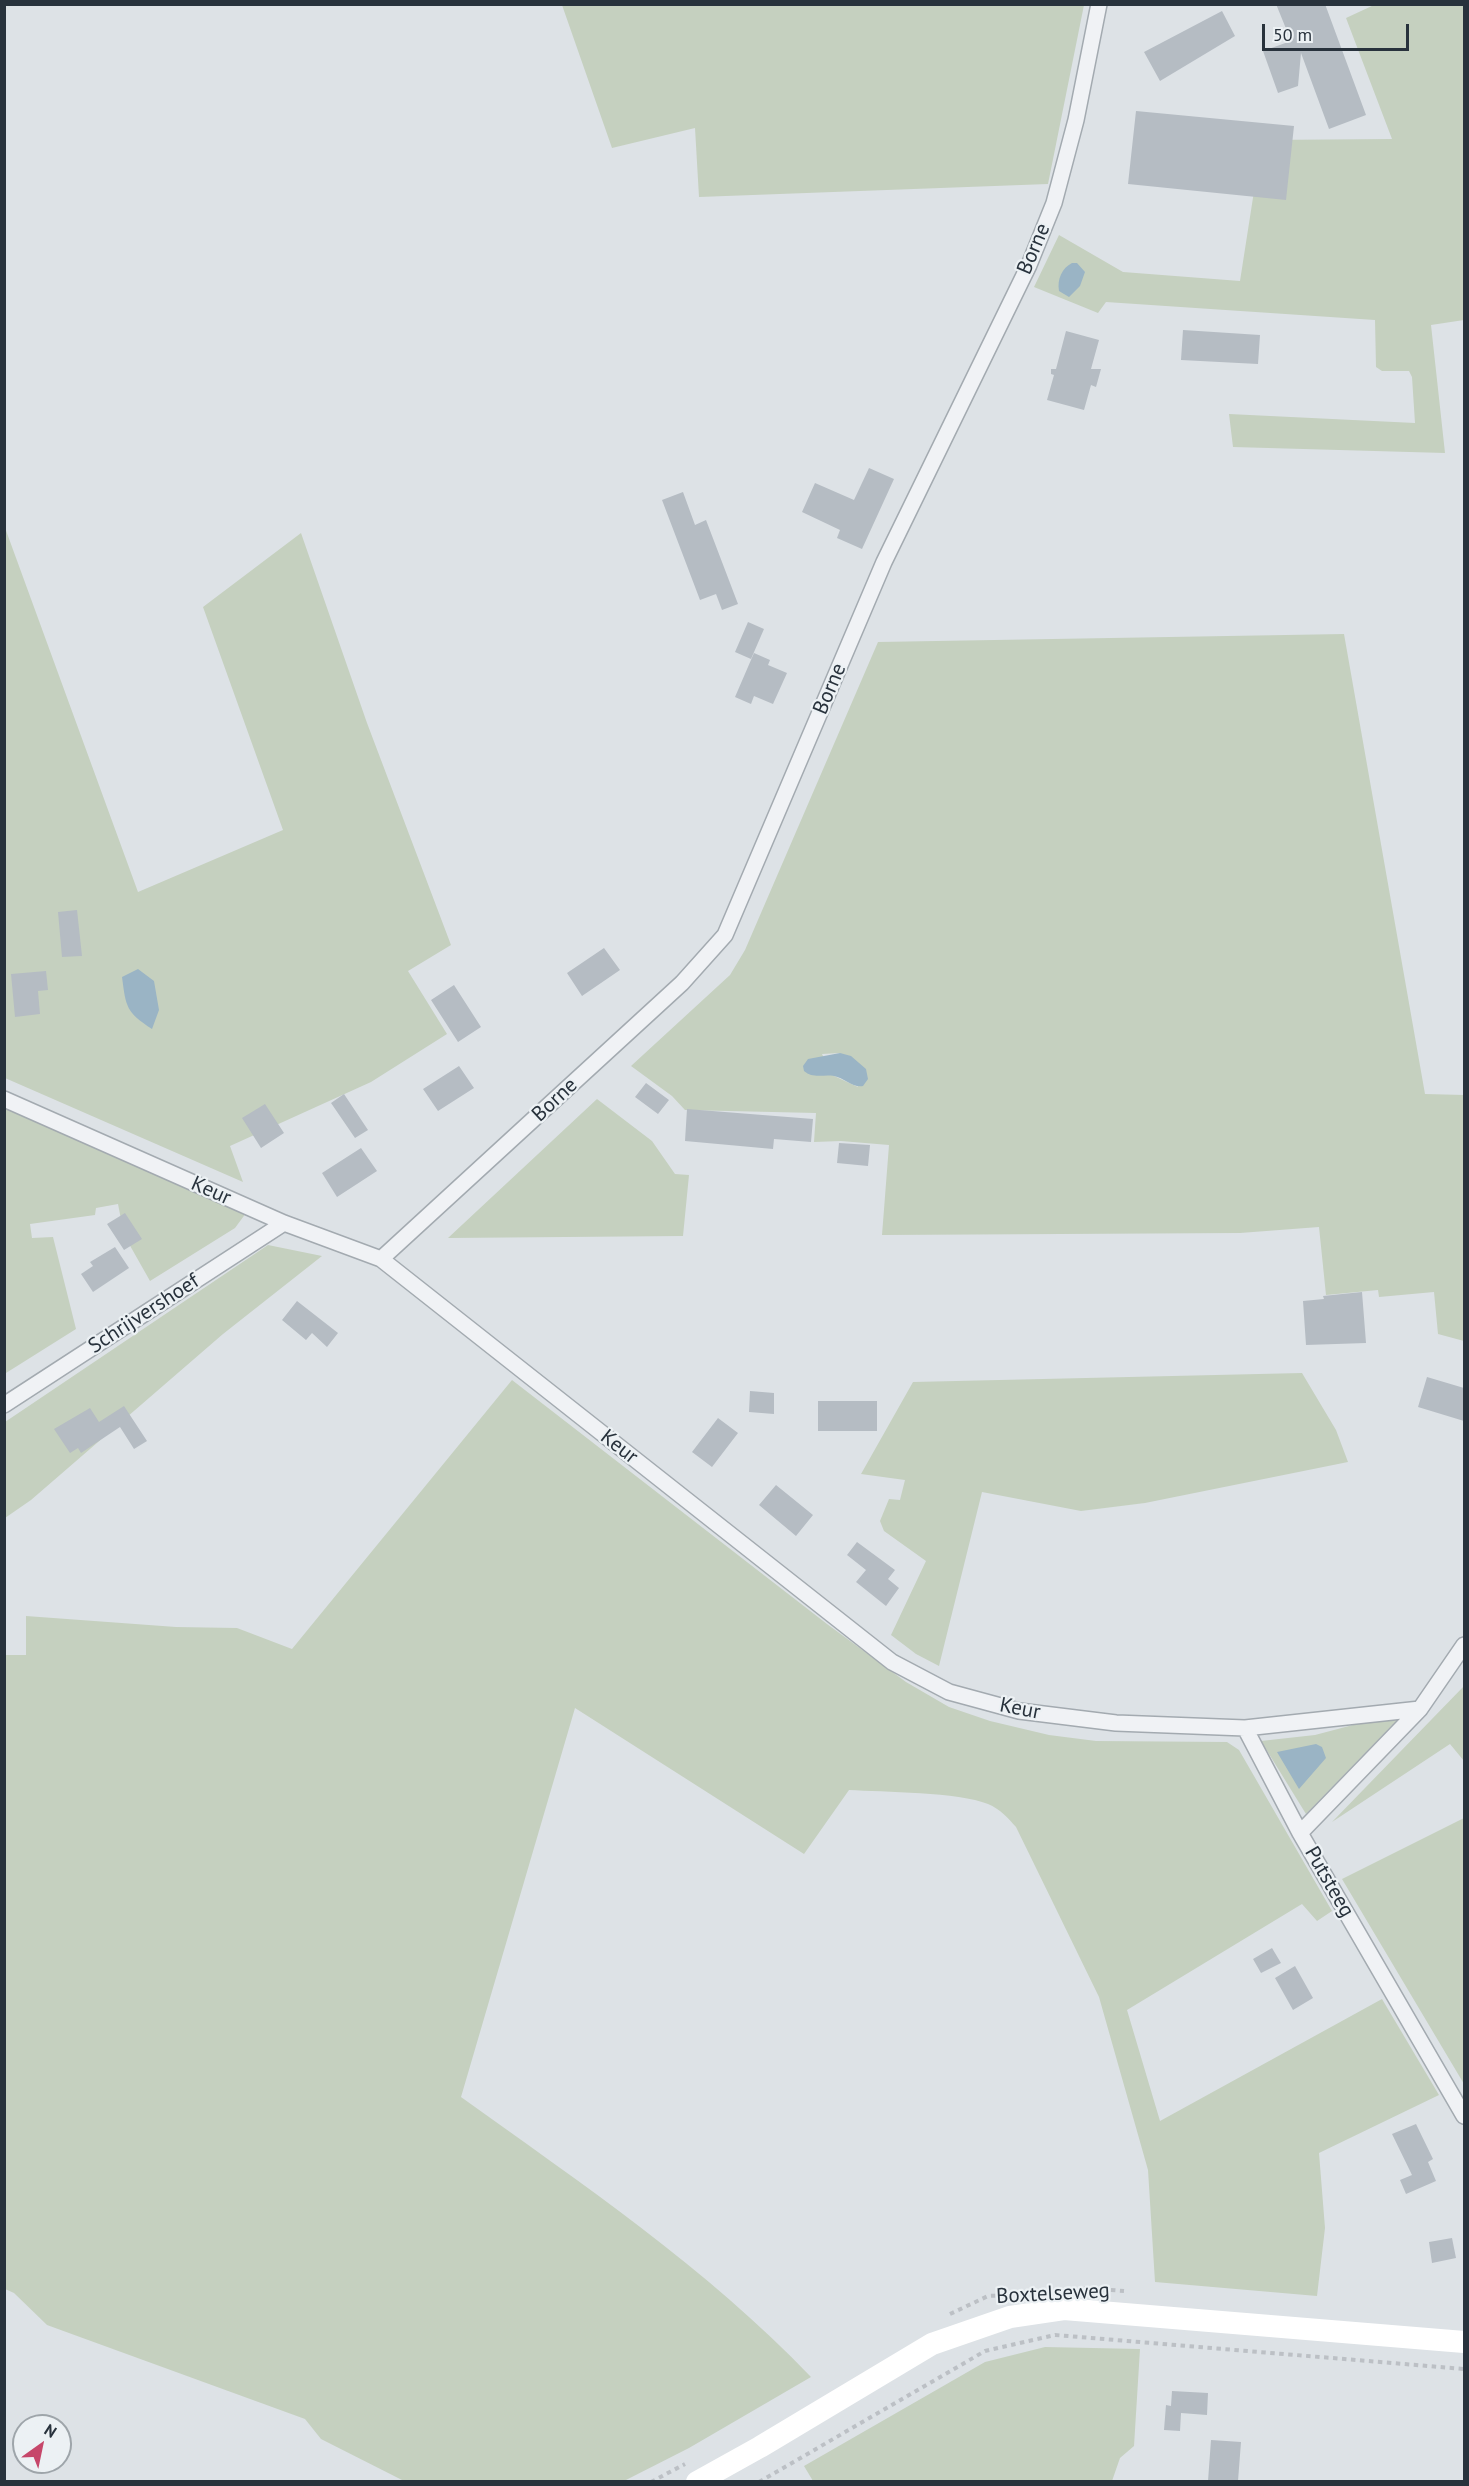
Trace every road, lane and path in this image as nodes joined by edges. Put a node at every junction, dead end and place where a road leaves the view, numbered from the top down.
1 (1100, 4) edge
2 (4, 1099) edge
3 (284, 1223) junction
4 (381, 1259) junction
5 (4, 1405) edge
6 (1464, 1645) edge
7 (1420, 1709) junction
8 (1245, 1728) junction
9 (1300, 1833) junction
10 (1464, 2116) edge
11 (1078, 2289) dead end
12 (1136, 2292) dead end
13 (1010, 2295) dead end
14 (946, 2316) dead end
15 (1464, 2342) edge
16 (1464, 2369) edge
17 (695, 2471) edge
18 (651, 2481) edge
19 (759, 2481) edge

1 - 4 street, Borne
2 - 3 street, Keur
3 - 4 street, Keur
3 - 5 street, Schrijvershoef
4 - 8 street, Keur
6 - 7 street, Putsteeg
7 - 8 street, Keur
7 - 9 street, Putsteeg
8 - 9 street
9 - 10 street, Putsteeg
11 - 12 path, Boxtelseweg
13 - 14 path, Boxtelseweg
15 - 17 main road, Boxtelseweg
16 - 19 path, Boxtelseweg
17 - 18 path

